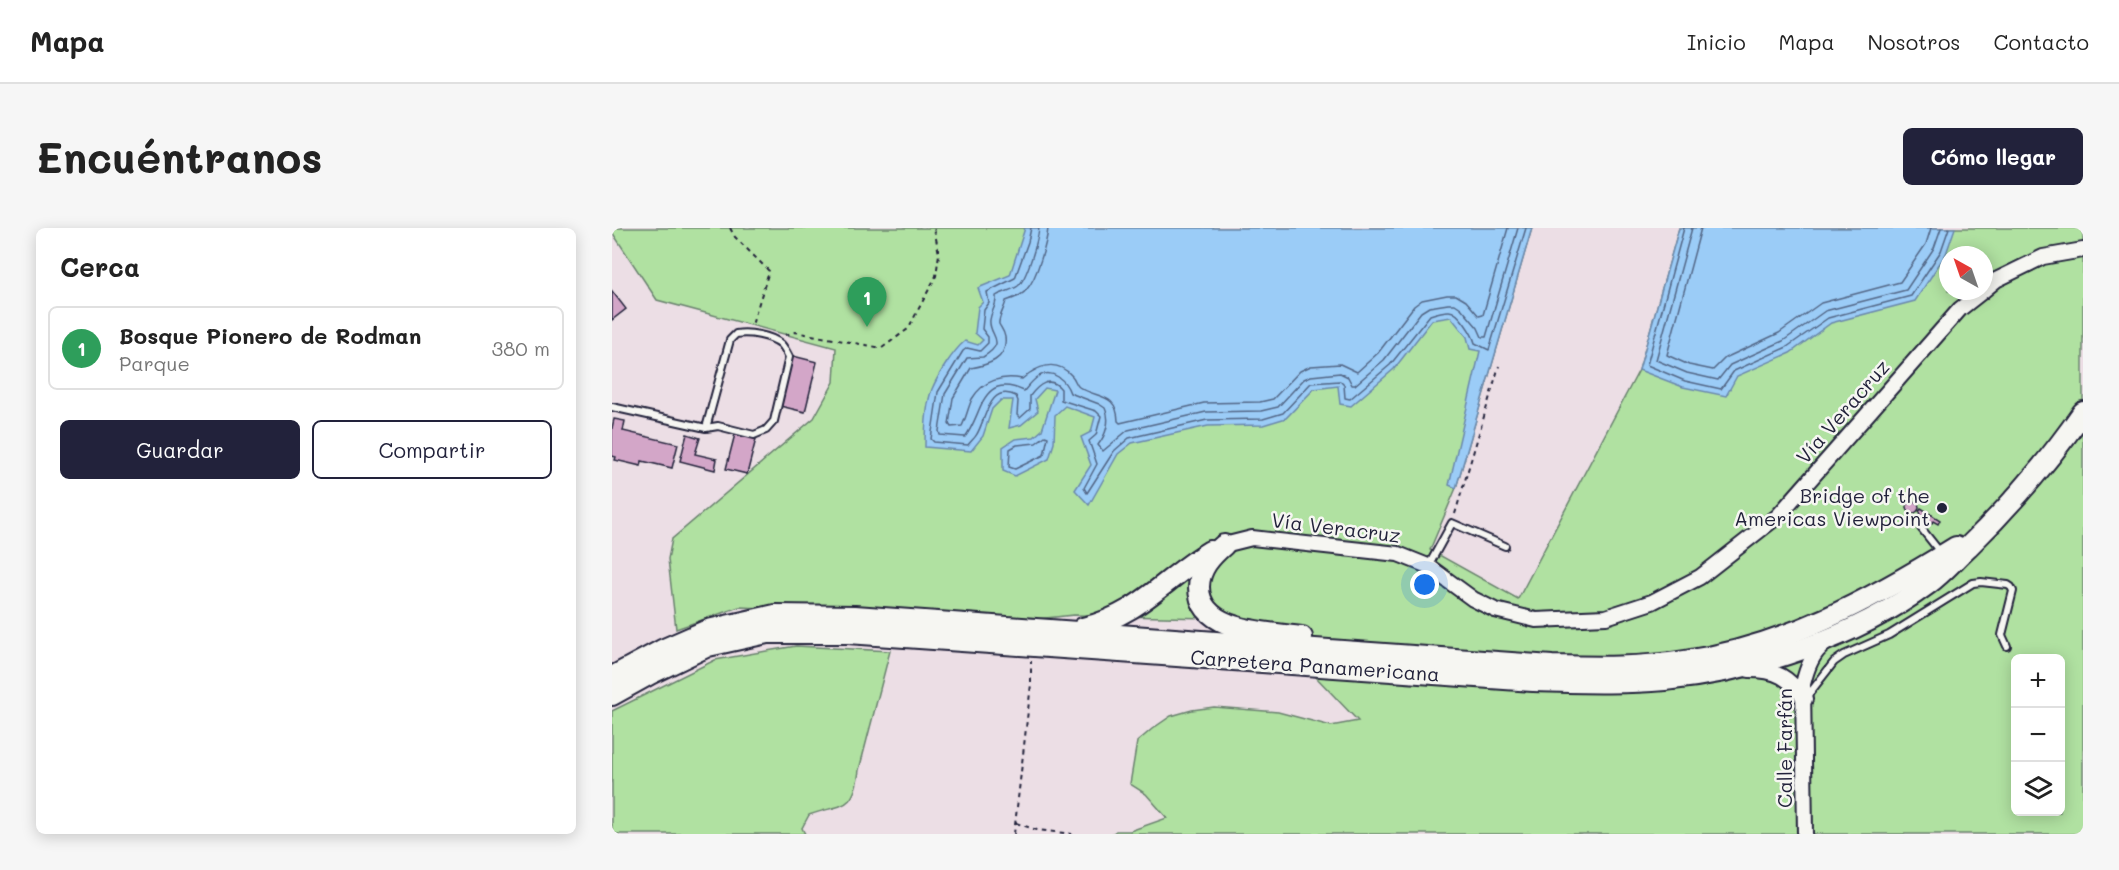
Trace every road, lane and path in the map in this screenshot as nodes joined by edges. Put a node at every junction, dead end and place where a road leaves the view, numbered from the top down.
1 (730, 228) edge
2 (934, 228) edge
3 (2083, 250) edge
4 (1993, 283) edge
5 (1973, 300) edge
6 (748, 333) junction
7 (772, 339) junction
8 (1499, 366) dead end
9 (612, 407) edge
10 (2083, 412) edge
11 (706, 428) junction
12 (1452, 523) junction
13 (1989, 526) junction
14 (1921, 528) dead end
15 (1224, 545) junction
16 (1505, 546) dead end
17 (1942, 555) junction
18 (1428, 566) junction
19 (1064, 631) junction
20 (1834, 637) junction
21 (1031, 646) junction
22 (2007, 646) dead end
23 (1434, 658) junction
24 (1727, 671) junction
25 (612, 677) edge
26 (612, 695) edge
27 (1805, 699) junction
28 (1016, 823) junction
29 (1014, 834) edge
30 (1072, 834) edge
31 (1805, 834) edge

1 - 6 path
2 - 7 path
3 - 4 street, Vía Veracruz
5 - 18 street, Vía Veracruz
6 - 7 lane
6 - 11 lane
7 - 11 lane
8 - 12 path
9 - 11 lane
10 - 13 highway, Carretera Panamericana
12 - 16 lane
12 - 18 lane
13 - 17 highway, Carretera Panamericana
13 - 20 highway, Carretera Panamericana
14 - 17 lane
15 - 18 street, Vía Veracruz
15 - 19 highway
15 - 23 highway
17 - 23 highway, Carretera Panamericana
19 - 23 highway, Carretera Panamericana
19 - 25 highway, Carretera Panamericana
20 - 24 highway, Carretera Panamericana
20 - 27 street, Calle Farfán
21 - 24 highway, Carretera Panamericana
21 - 26 highway, Carretera Panamericana
21 - 28 path
22 - 27 lane
24 - 27 street
27 - 31 street, Calle Farfán
28 - 29 path
28 - 30 path

